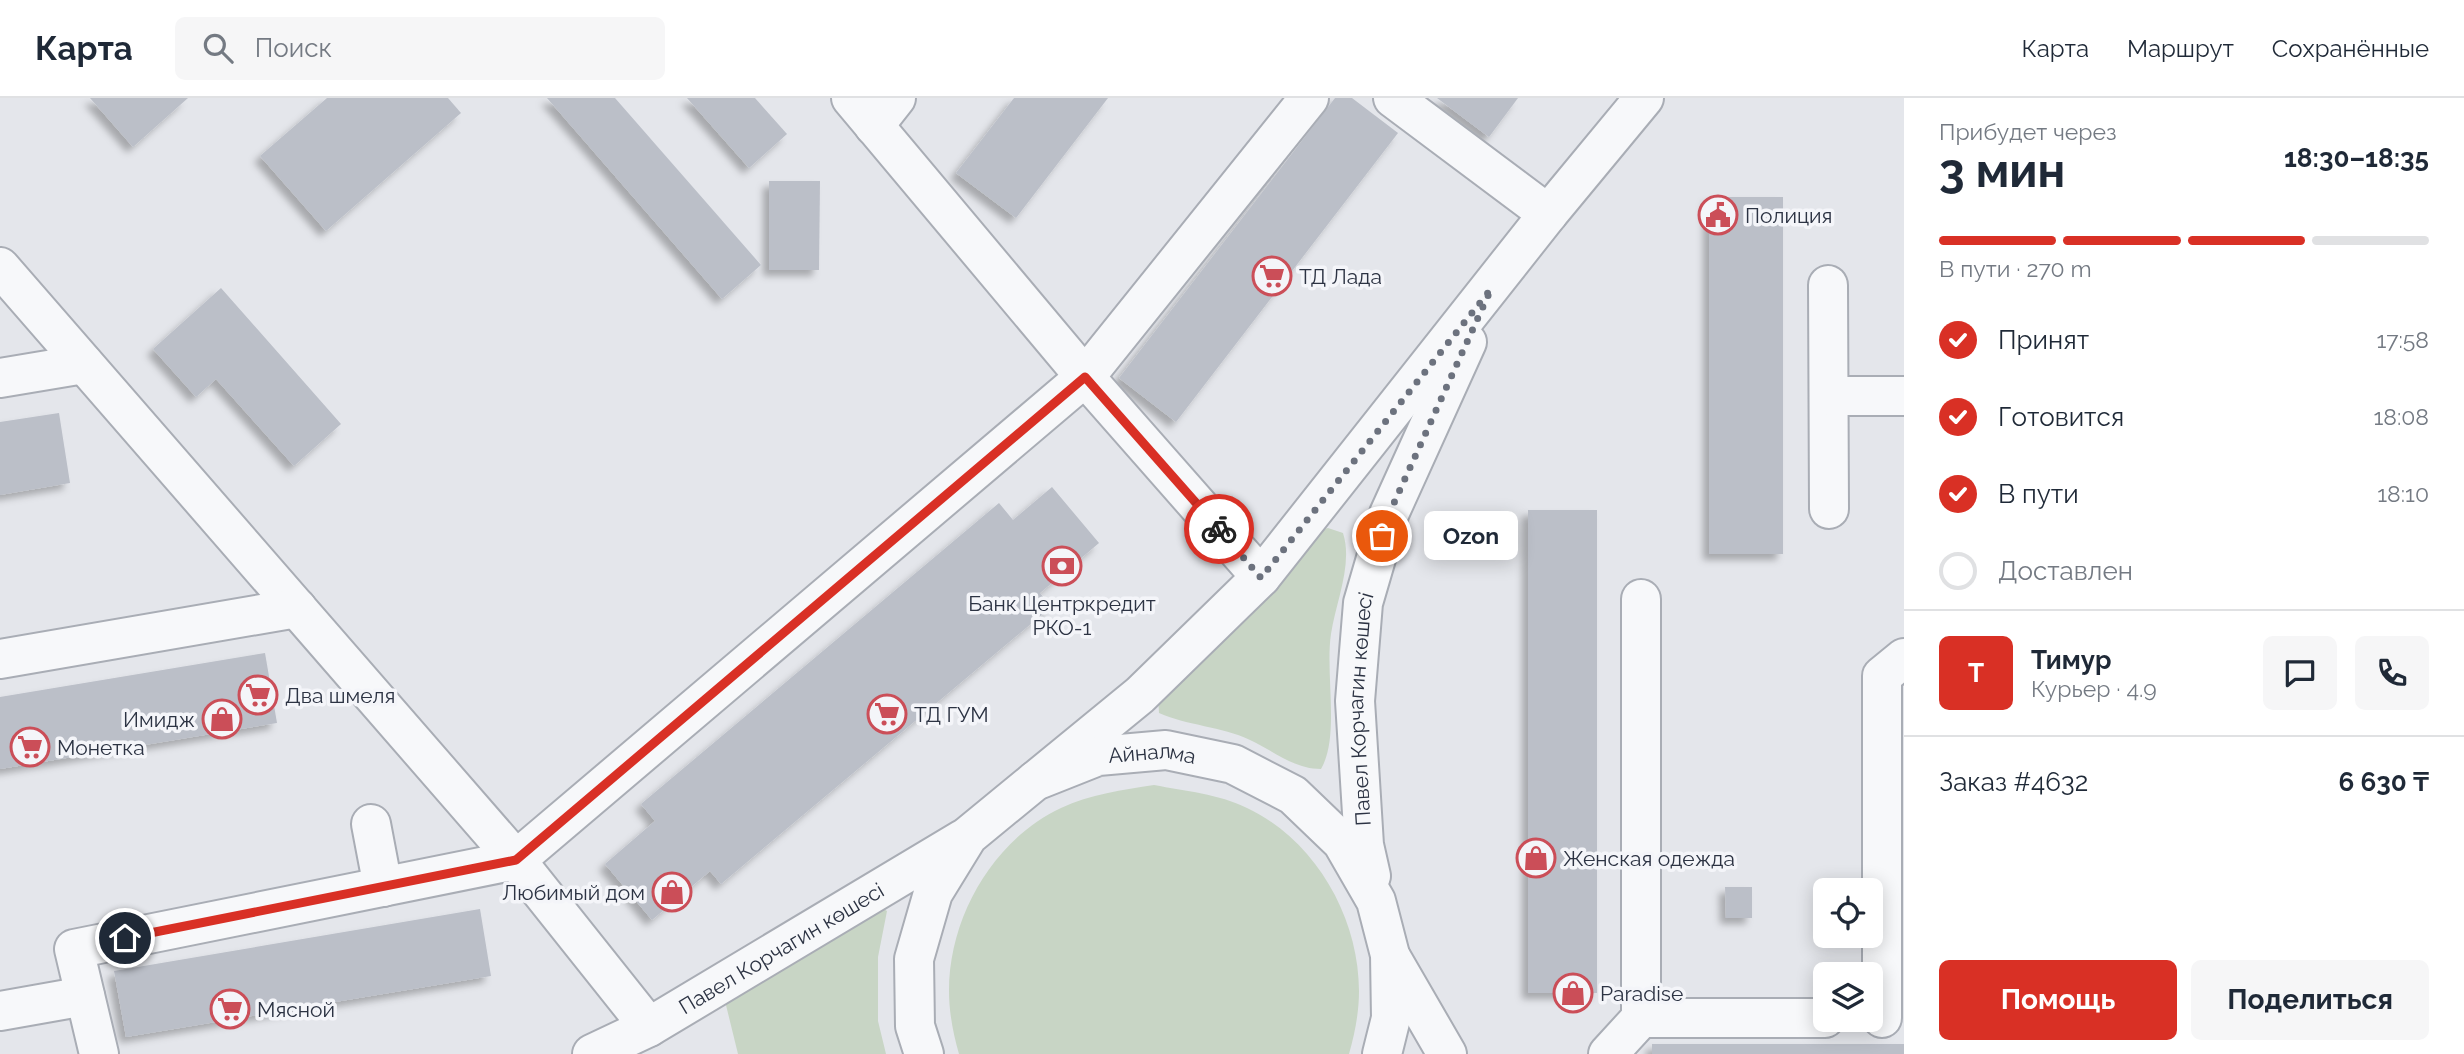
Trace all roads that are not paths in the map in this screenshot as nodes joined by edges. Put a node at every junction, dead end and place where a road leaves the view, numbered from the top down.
1 (1309, 98) edge
2 (1393, 98) edge
3 (1644, 98) edge
4 (874, 107) edge
5 (1548, 214) junction
6 (0, 267) edge
7 (1828, 285) dead end
8 (1491, 289) junction
9 (85, 364) junction
10 (1085, 377) junction
11 (0, 378) edge
12 (1829, 396) junction
13 (1904, 396) edge
14 (1829, 509) dead end
15 (1261, 578) junction
16 (1641, 599) dead end
17 (298, 608) junction
18 (1904, 658) edge
19 (0, 659) edge
20 (1035, 780) junction
21 (371, 824) dead end
22 (968, 836) junction
23 (516, 860) junction
24 (383, 887) junction
25 (1376, 901) junction
26 (1390, 956) junction
27 (85, 996) junction
28 (0, 1011) edge
29 (1641, 1018) junction
30 (1813, 1018) edge
31 (1886, 1018) edge
32 (649, 1027) junction
33 (99, 1054) edge
34 (592, 1054) edge
35 (923, 1054) edge
36 (1382, 1054) edge
37 (1447, 1054) edge
38 (1608, 1054) edge

1 - 10 street
2 - 5 street
3 - 5 street, Павел Корчагин көшесі
4 - 10 street
5 - 8 street, Павел Корчагин көшесі
6 - 9 street
7 - 12 street
8 - 15 street, Павел Корчагин көшесі
8 - 25 street, Павел Корчагин көшесі
9 - 11 street
9 - 17 street
10 - 15 street
10 - 23 street
12 - 13 street
12 - 14 street
15 - 20 street, Павел Корчагин көшесі
16 - 29 street
17 - 19 street
17 - 23 street
18 - 31 street
20 - 22 street, Айналма
20 - 25 street, Айналма
21 - 24 street
22 - 32 street, Павел Корчагин көшесі
22 - 35 street, Айналма
23 - 24 street
23 - 32 street
24 - 27 street
25 - 26 street, Айналма
26 - 36 street, Айналма
26 - 37 street
27 - 28 street
27 - 33 street
29 - 30 street
29 - 38 street
32 - 34 street, Павел Корчагин көшесі

